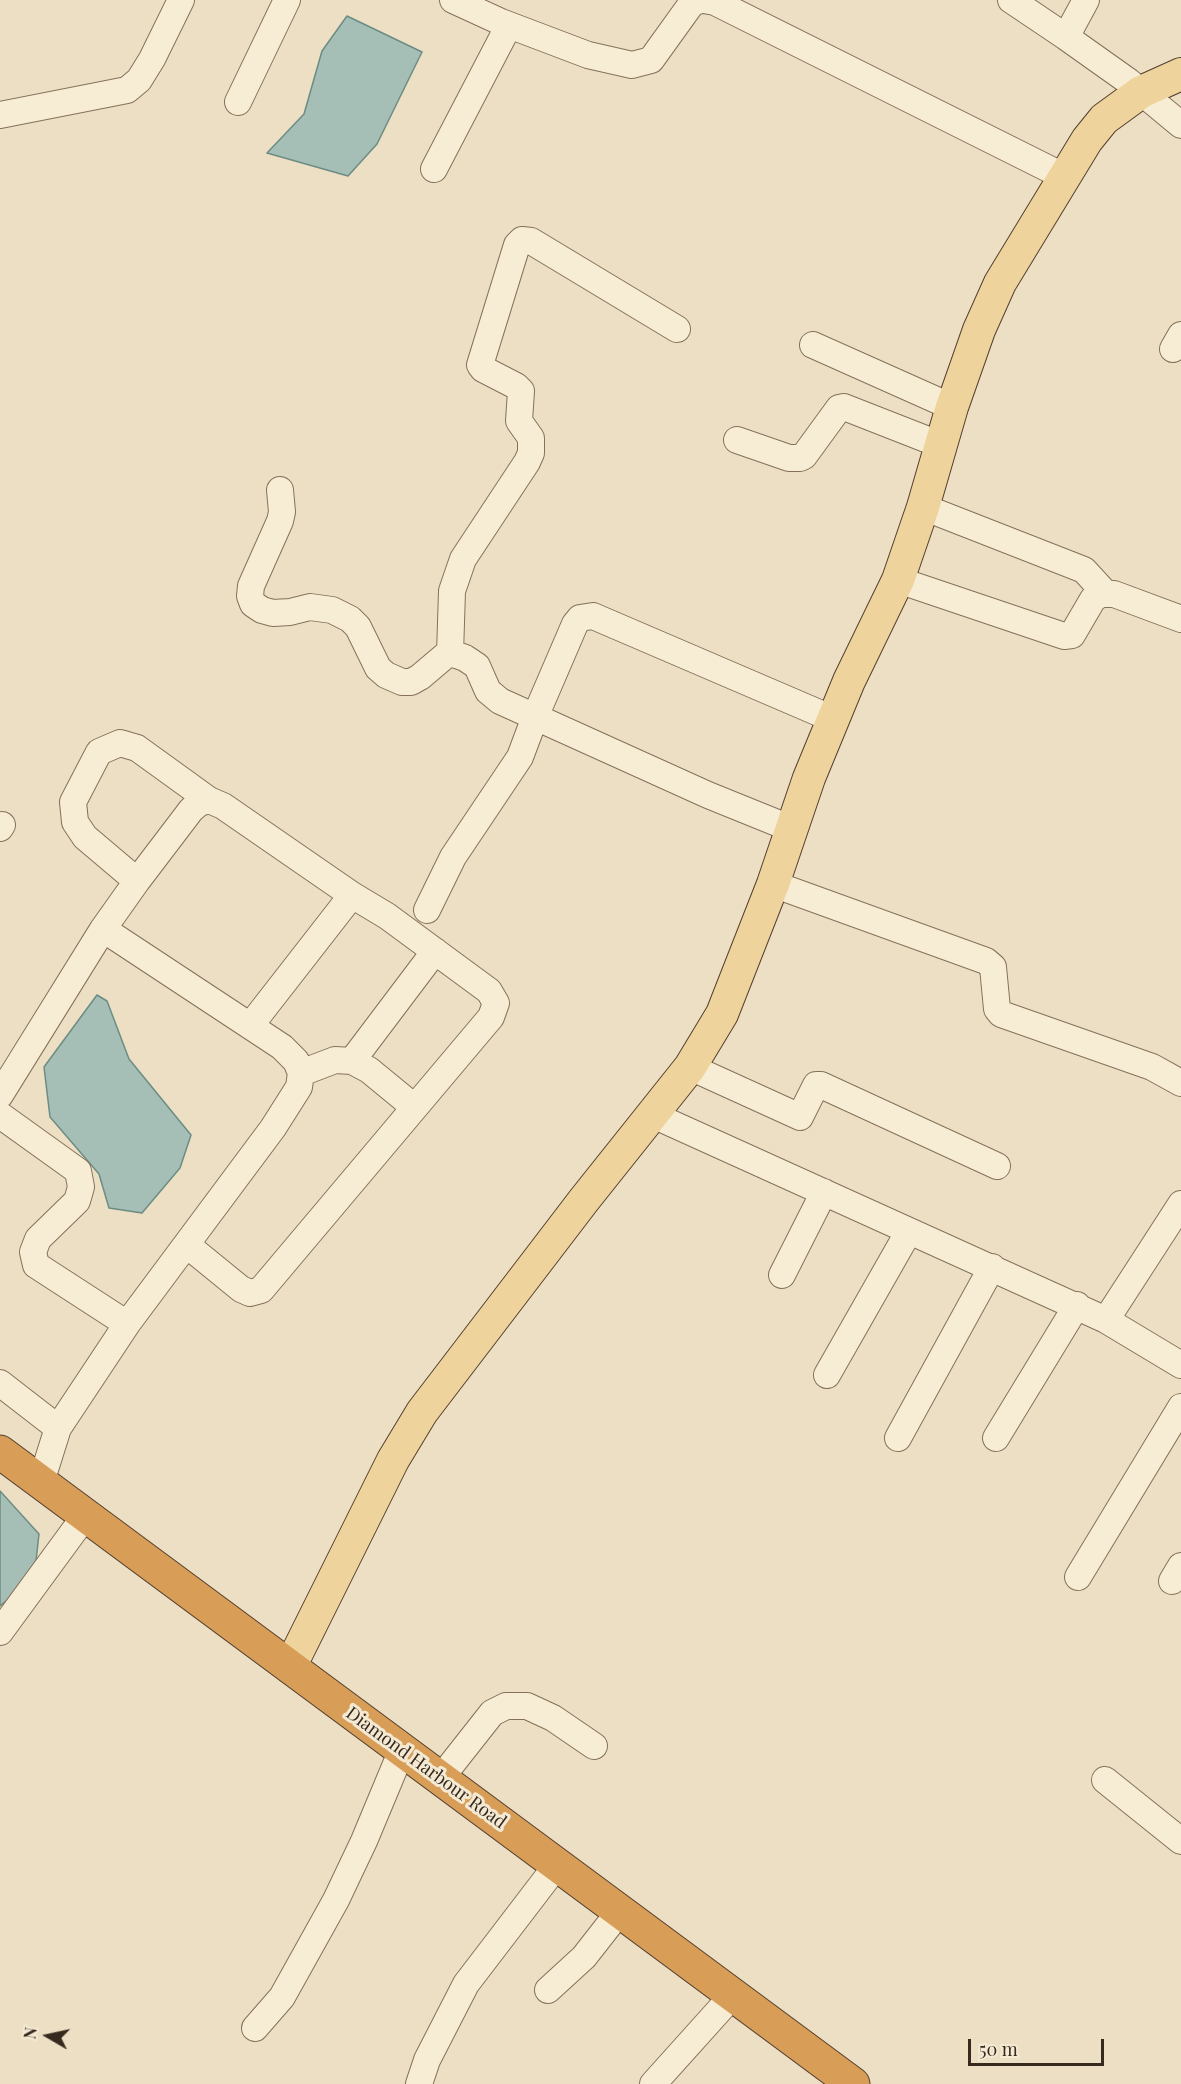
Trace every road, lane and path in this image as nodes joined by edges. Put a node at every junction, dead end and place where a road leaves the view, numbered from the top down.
1 (181, 0) edge
2 (287, 0) edge
3 (453, 0) edge
4 (702, 0) edge
5 (1011, 0) edge
6 (1086, 0) edge
7 (509, 25) junction
8 (1066, 37) junction
9 (1181, 74) edge
10 (1141, 92) junction
11 (238, 102) dead end
12 (0, 115) edge
13 (1181, 125) edge
14 (434, 169) dead end
15 (1065, 177) junction
16 (677, 329) dead end
17 (813, 345) dead end
18 (952, 407) junction
19 (737, 440) dead end
20 (941, 445) junction
21 (280, 490) dead end
22 (923, 507) junction
23 (898, 580) junction
24 (1106, 594) junction
25 (1181, 619) edge
26 (450, 654) junction
27 (535, 717) junction
28 (833, 719) junction
29 (209, 801) junction
30 (792, 830) junction
31 (137, 880) junction
32 (773, 884) junction
33 (352, 895) junction
34 (427, 910) dead end
35 (103, 929) junction
36 (435, 951) junction
37 (250, 1026) junction
38 (352, 1061) junction
39 (690, 1067) junction
40 (301, 1073) junction
41 (1181, 1083) edge
42 (0, 1095) edge
43 (414, 1107) junction
44 (0, 1115) edge
45 (653, 1115) junction
46 (998, 1166) dead end
47 (825, 1192) junction
48 (1181, 1204) edge
49 (909, 1231) junction
50 (187, 1245) junction
51 (992, 1268) junction
52 (782, 1275) dead end
53 (1077, 1305) junction
54 (1106, 1320) junction
55 (128, 1324) junction
56 (1181, 1365) edge
57 (827, 1375) dead end
58 (0, 1383) edge
59 (1181, 1407) edge
60 (58, 1428) junction
61 (898, 1438) dead end
62 (996, 1438) dead end
63 (0, 1452) edge
64 (41, 1482) junction
65 (85, 1516) junction
66 (1078, 1577) dead end
67 (0, 1632) edge
68 (290, 1667) junction
69 (594, 1746) dead end
70 (402, 1750) junction
71 (440, 1779) junction
72 (1105, 1780) dead end
73 (1181, 1841) edge
74 (557, 1865) junction
75 (620, 1911) junction
76 (548, 1990) dead end
77 (733, 1995) junction
78 (255, 2028) dead end
79 (419, 2084) edge
80 (653, 2084) edge
81 (853, 2084) edge

1 - 12 street
2 - 11 street
3 - 7 street
4 - 7 street
4 - 15 street
5 - 8 street
6 - 8 street
7 - 14 street
8 - 10 street
9 - 10 main road
10 - 13 street
10 - 15 main road
15 - 18 main road
16 - 26 street
17 - 18 street
18 - 20 main road
19 - 20 street
20 - 22 main road
21 - 26 street
22 - 23 main road
22 - 24 street
23 - 24 street
23 - 28 main road
24 - 25 street
26 - 27 street
27 - 28 street
27 - 30 street
27 - 34 street
28 - 30 main road
29 - 31 street
29 - 31 street
29 - 33 street
30 - 32 main road
31 - 35 street
32 - 39 main road
32 - 41 street
33 - 36 street
33 - 37 street
35 - 37 street
35 - 42 street
36 - 38 street
36 - 43 street
37 - 40 street
38 - 40 street
38 - 43 street
39 - 45 main road
39 - 46 street
40 - 50 street
43 - 50 street
44 - 55 street
45 - 47 street
45 - 68 main road
47 - 49 street
47 - 52 street
48 - 54 street
49 - 51 street
49 - 57 street
50 - 55 street
51 - 53 street
51 - 61 street
53 - 54 street
53 - 62 street
54 - 56 street
55 - 60 street
58 - 60 street
59 - 66 street
60 - 64 street
63 - 64 highway, Diamond Harbour Road
64 - 65 highway, Diamond Harbour Road
65 - 67 street
65 - 68 highway, Diamond Harbour Road
68 - 70 highway, Diamond Harbour Road
69 - 71 street
70 - 71 highway, Diamond Harbour Road
70 - 78 street
71 - 74 highway, Diamond Harbour Road
72 - 73 street
74 - 75 highway, Diamond Harbour Road
74 - 79 street
75 - 76 street
75 - 77 highway, Diamond Harbour Road
77 - 80 street
77 - 81 highway, Diamond Harbour Road

